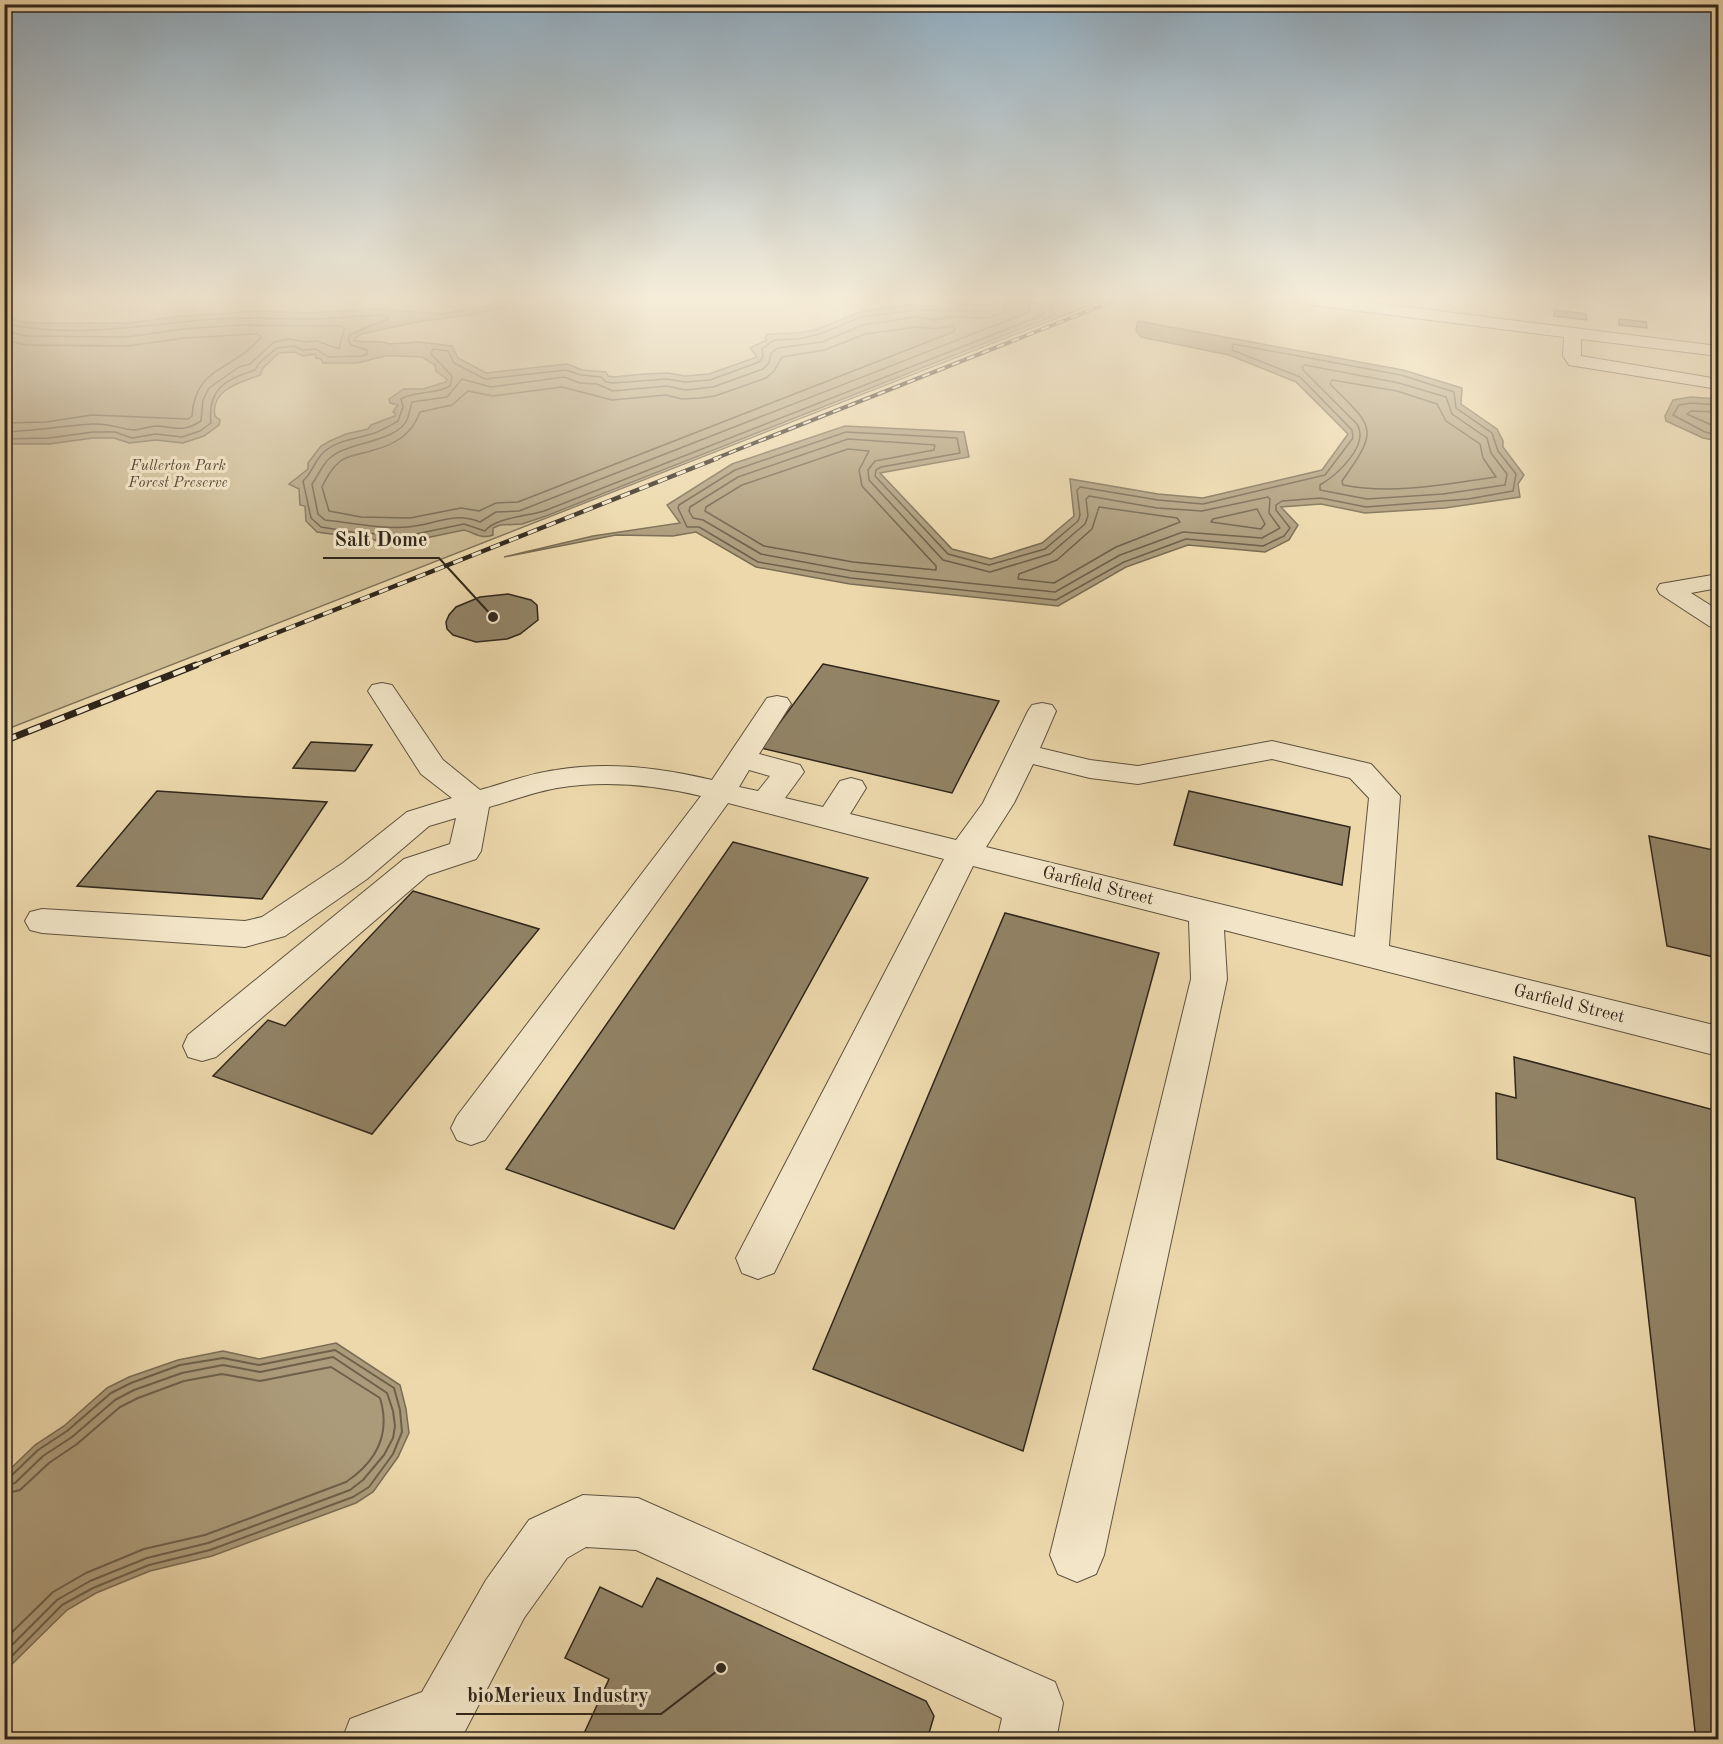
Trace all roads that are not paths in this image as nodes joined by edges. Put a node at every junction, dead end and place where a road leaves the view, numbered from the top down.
1 (1701, 381) edge
2 (1719, 384) edge
3 (1719, 582) edge
4 (1719, 621) edge
5 (382, 691) dead end
6 (777, 704) dead end
7 (1042, 711) dead end
8 (1022, 752) junction
9 (741, 758) junction
10 (851, 788) dead end
11 (720, 792) junction
12 (475, 801) junction
13 (765, 803) junction
14 (831, 819) junction
15 (964, 852) junction
16 (1206, 913) junction
17 (42, 921) dead end
18 (1371, 955) junction
19 (1719, 1041) edge
20 (202, 1046) dead end
21 (471, 1128) dead end
22 (758, 1258) dead end
23 (1077, 1555) dead end
24 (371, 1740) edge
25 (1026, 1740) edge

1 - 2 street
3 - 4 street
5 - 12 street
6 - 9 street
7 - 8 street
8 - 15 street
8 - 18 street
9 - 11 street
9 - 13 street
10 - 14 street
11 - 12 street, Garfield Street
11 - 13 street, Garfield Street
11 - 21 street
12 - 17 street, Garfield Street
12 - 20 street
13 - 14 street, Garfield Street
14 - 15 street, Garfield Street
15 - 16 street, Garfield Street
15 - 22 street
16 - 18 street, Garfield Street
16 - 23 street
18 - 19 street, Garfield Street
24 - 25 street

